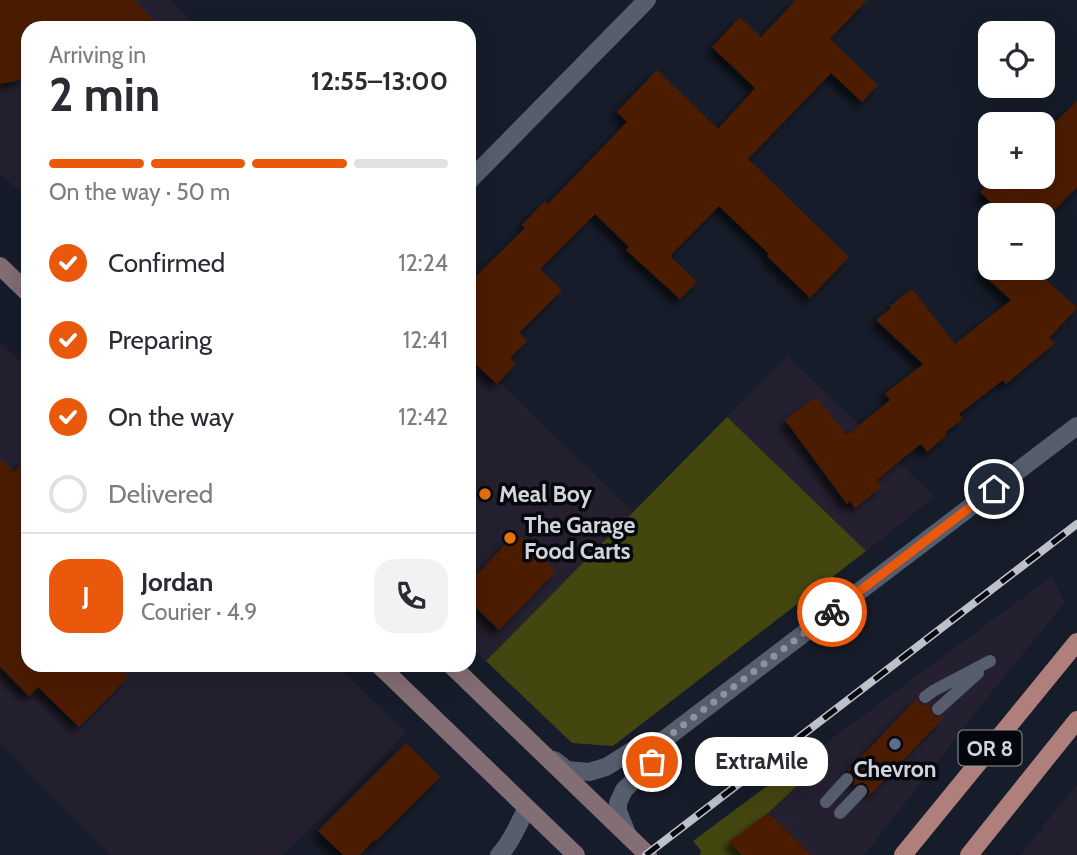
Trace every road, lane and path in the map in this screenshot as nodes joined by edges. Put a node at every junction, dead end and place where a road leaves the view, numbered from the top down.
1 (647, 0) edge
2 (476, 174) edge
3 (0, 266) edge
4 (21, 286) edge
5 (1077, 426) edge
6 (1077, 642) edge
7 (386, 672) edge
8 (458, 672) edge
9 (925, 697) dead end
10 (937, 709) dead end
11 (1077, 720) edge
12 (661, 742) junction
13 (538, 750) junction
14 (847, 779) dead end
15 (861, 791) dead end
16 (826, 802) dead end
17 (527, 808) junction
18 (840, 813) dead end
19 (628, 836) junction
20 (572, 854) edge
21 (499, 855) edge
22 (648, 855) edge
23 (903, 855) edge
24 (969, 855) edge

1 - 2 street
3 - 4 main road
5 - 12 street
6 - 23 main road, OR 8
7 - 17 main road
8 - 13 main road
9 - 10 lane
11 - 24 main road, OR 8
12 - 13 street
12 - 19 street
13 - 19 main road
14 - 16 lane
15 - 18 lane
17 - 20 main road
17 - 21 street
19 - 22 main road

